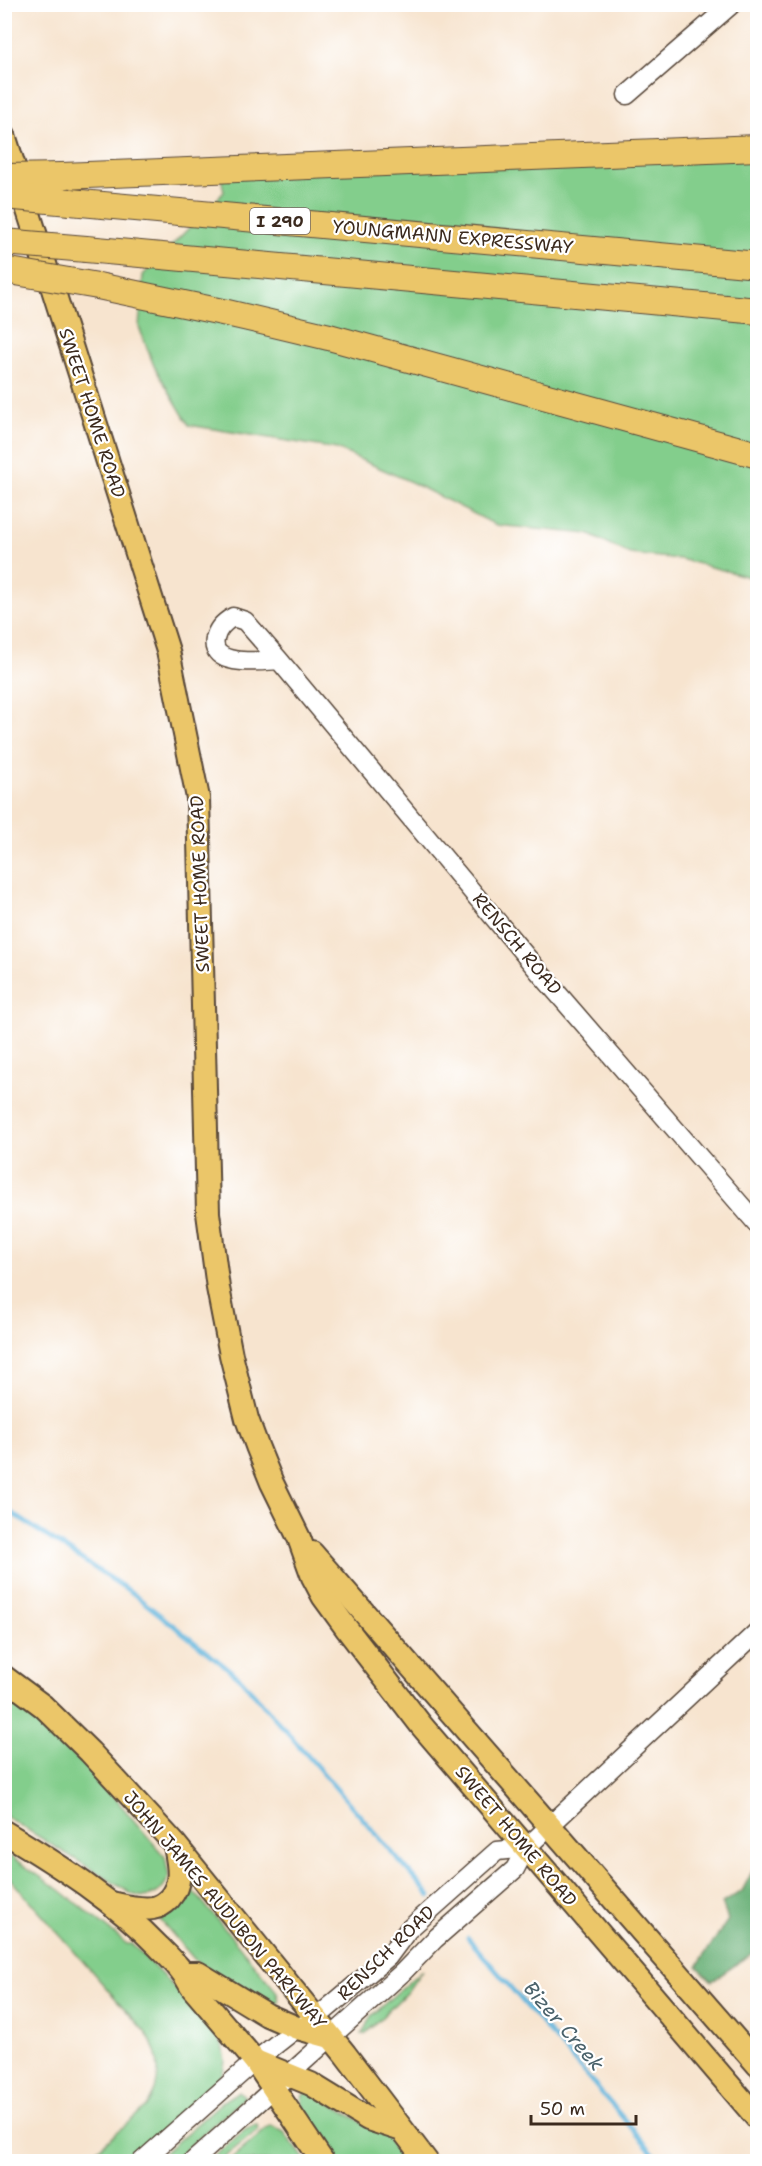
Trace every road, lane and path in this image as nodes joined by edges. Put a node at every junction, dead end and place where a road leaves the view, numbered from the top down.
1 (732, 4) edge
2 (627, 95) dead end
3 (4, 135) edge
4 (758, 148) edge
5 (4, 177) edge
6 (4, 196) edge
7 (4, 242) edge
8 (758, 265) edge
9 (4, 270) edge
10 (758, 311) edge
11 (758, 454) edge
12 (279, 660) dead end
13 (758, 1225) edge
14 (299, 1538) junction
15 (758, 1631) edge
16 (4, 1677) edge
17 (549, 1827) junction
18 (4, 1832) edge
19 (174, 1843) junction
20 (526, 1848) junction
21 (110, 1903) junction
22 (185, 1973) junction
23 (306, 2024) junction
24 (330, 2037) junction
25 (255, 2061) junction
26 (758, 2065) edge
27 (280, 2081) junction
28 (758, 2119) edge
29 (402, 2130) junction
30 (141, 2162) edge
31 (192, 2162) edge
32 (322, 2162) edge
33 (428, 2162) edge

1 - 2 street
3 - 14 main road, SWEET HOME ROAD
4 - 5 highway, bridge
6 - 8 highway, YOUNGMANN EXPRESSWAY / I 290, bridge
7 - 10 highway, bridge
9 - 11 highway, bridge
12 - 13 street, RENSCH ROAD
14 - 17 main road, SWEET HOME ROAD
14 - 20 main road, SWEET HOME ROAD
15 - 17 street, RENSCH ROAD
16 - 19 main road, JOHN JAMES AUDUBON PARKWAY
17 - 20 street, RENSCH ROAD
17 - 26 main road, SWEET HOME ROAD
18 - 21 main road
19 - 21 main road
19 - 23 main road, JOHN JAMES AUDUBON PARKWAY
20 - 23 street, RENSCH ROAD
20 - 24 street, RENSCH ROAD
20 - 28 main road, SWEET HOME ROAD
21 - 22 main road
22 - 23 main road
22 - 25 main road
23 - 24 main road
23 - 25 street, RENSCH ROAD
24 - 27 street, RENSCH ROAD
24 - 29 main road, JOHN JAMES AUDUBON PARKWAY
25 - 27 main road
25 - 30 street, RENSCH ROAD
27 - 29 main road
27 - 31 street, RENSCH ROAD
27 - 32 main road
29 - 33 main road, JOHN JAMES AUDUBON PARKWAY

